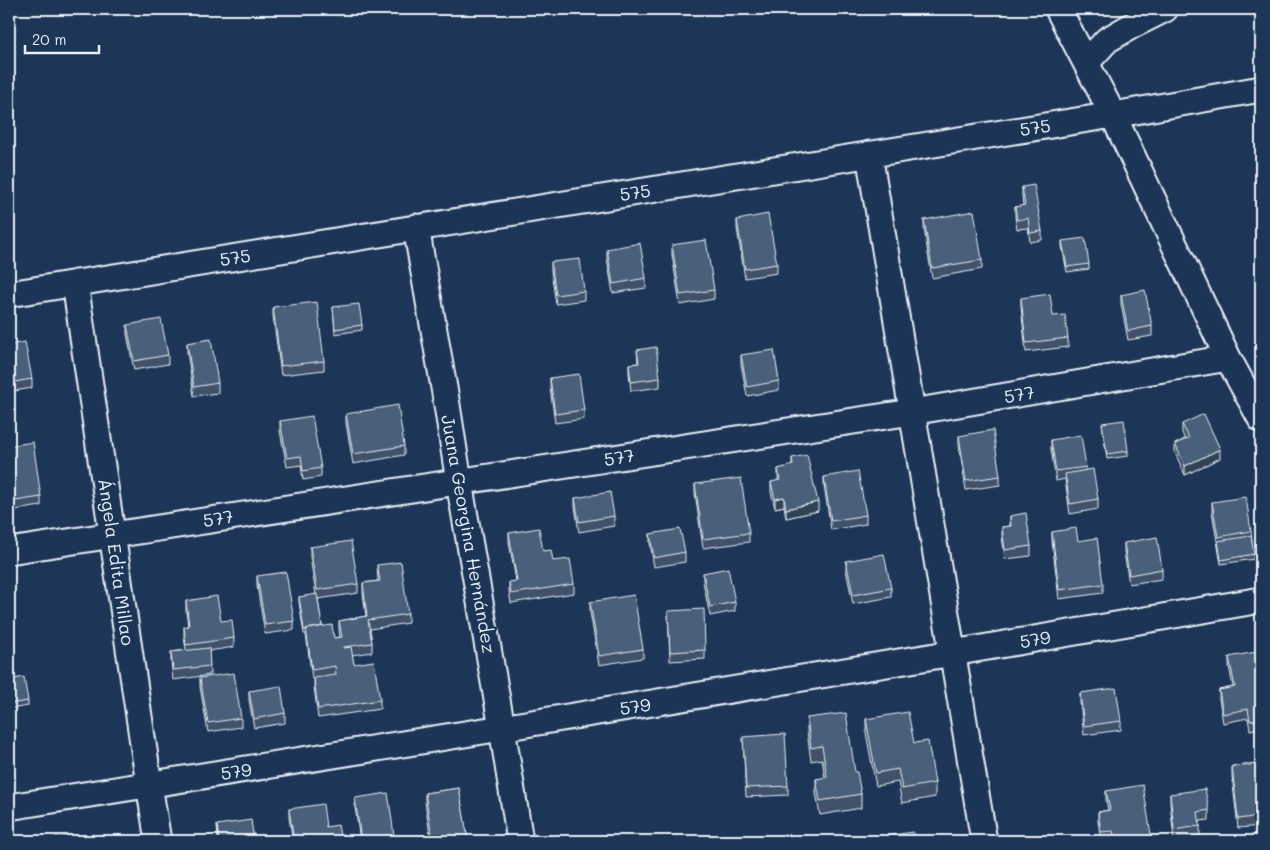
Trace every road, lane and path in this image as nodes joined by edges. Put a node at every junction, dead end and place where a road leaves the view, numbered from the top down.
1 (1058, 9) edge
2 (1164, 9) edge
3 (1086, 63) junction
4 (1261, 89) edge
5 (1113, 115) junction
6 (869, 154) junction
7 (416, 227) junction
8 (75, 283) junction
9 (9, 294) edge
10 (1228, 358) junction
11 (912, 412) junction
12 (1261, 419) edge
13 (459, 482) junction
14 (113, 534) junction
15 (9, 551) edge
16 (1261, 600) edge
17 (953, 653) junction
18 (502, 728) junction
19 (149, 784) junction
20 (9, 808) edge
21 (158, 841) edge
22 (520, 841) edge
23 (984, 841) edge

1 - 3 street
2 - 3 street
3 - 5 street
4 - 5 street, 575
5 - 6 street, 575
5 - 10 street
6 - 7 street, 575
6 - 11 street
7 - 8 street, 575
7 - 13 street, Juana Georgina Hernández
8 - 9 street, 575
8 - 14 street, Ángela Edita Millao
10 - 11 street, 577
10 - 12 street
11 - 13 street, 577
11 - 17 street
13 - 14 street, 577
13 - 18 street, Juana Georgina Hernández
14 - 15 street, 577
14 - 19 street, Ángela Edita Millao
16 - 17 street, 579
17 - 18 street, 579
17 - 23 street
18 - 19 street, 579
18 - 22 street, Juana Georgina Hernández
19 - 20 street, 579
19 - 21 street, Ángela Edita Millao

